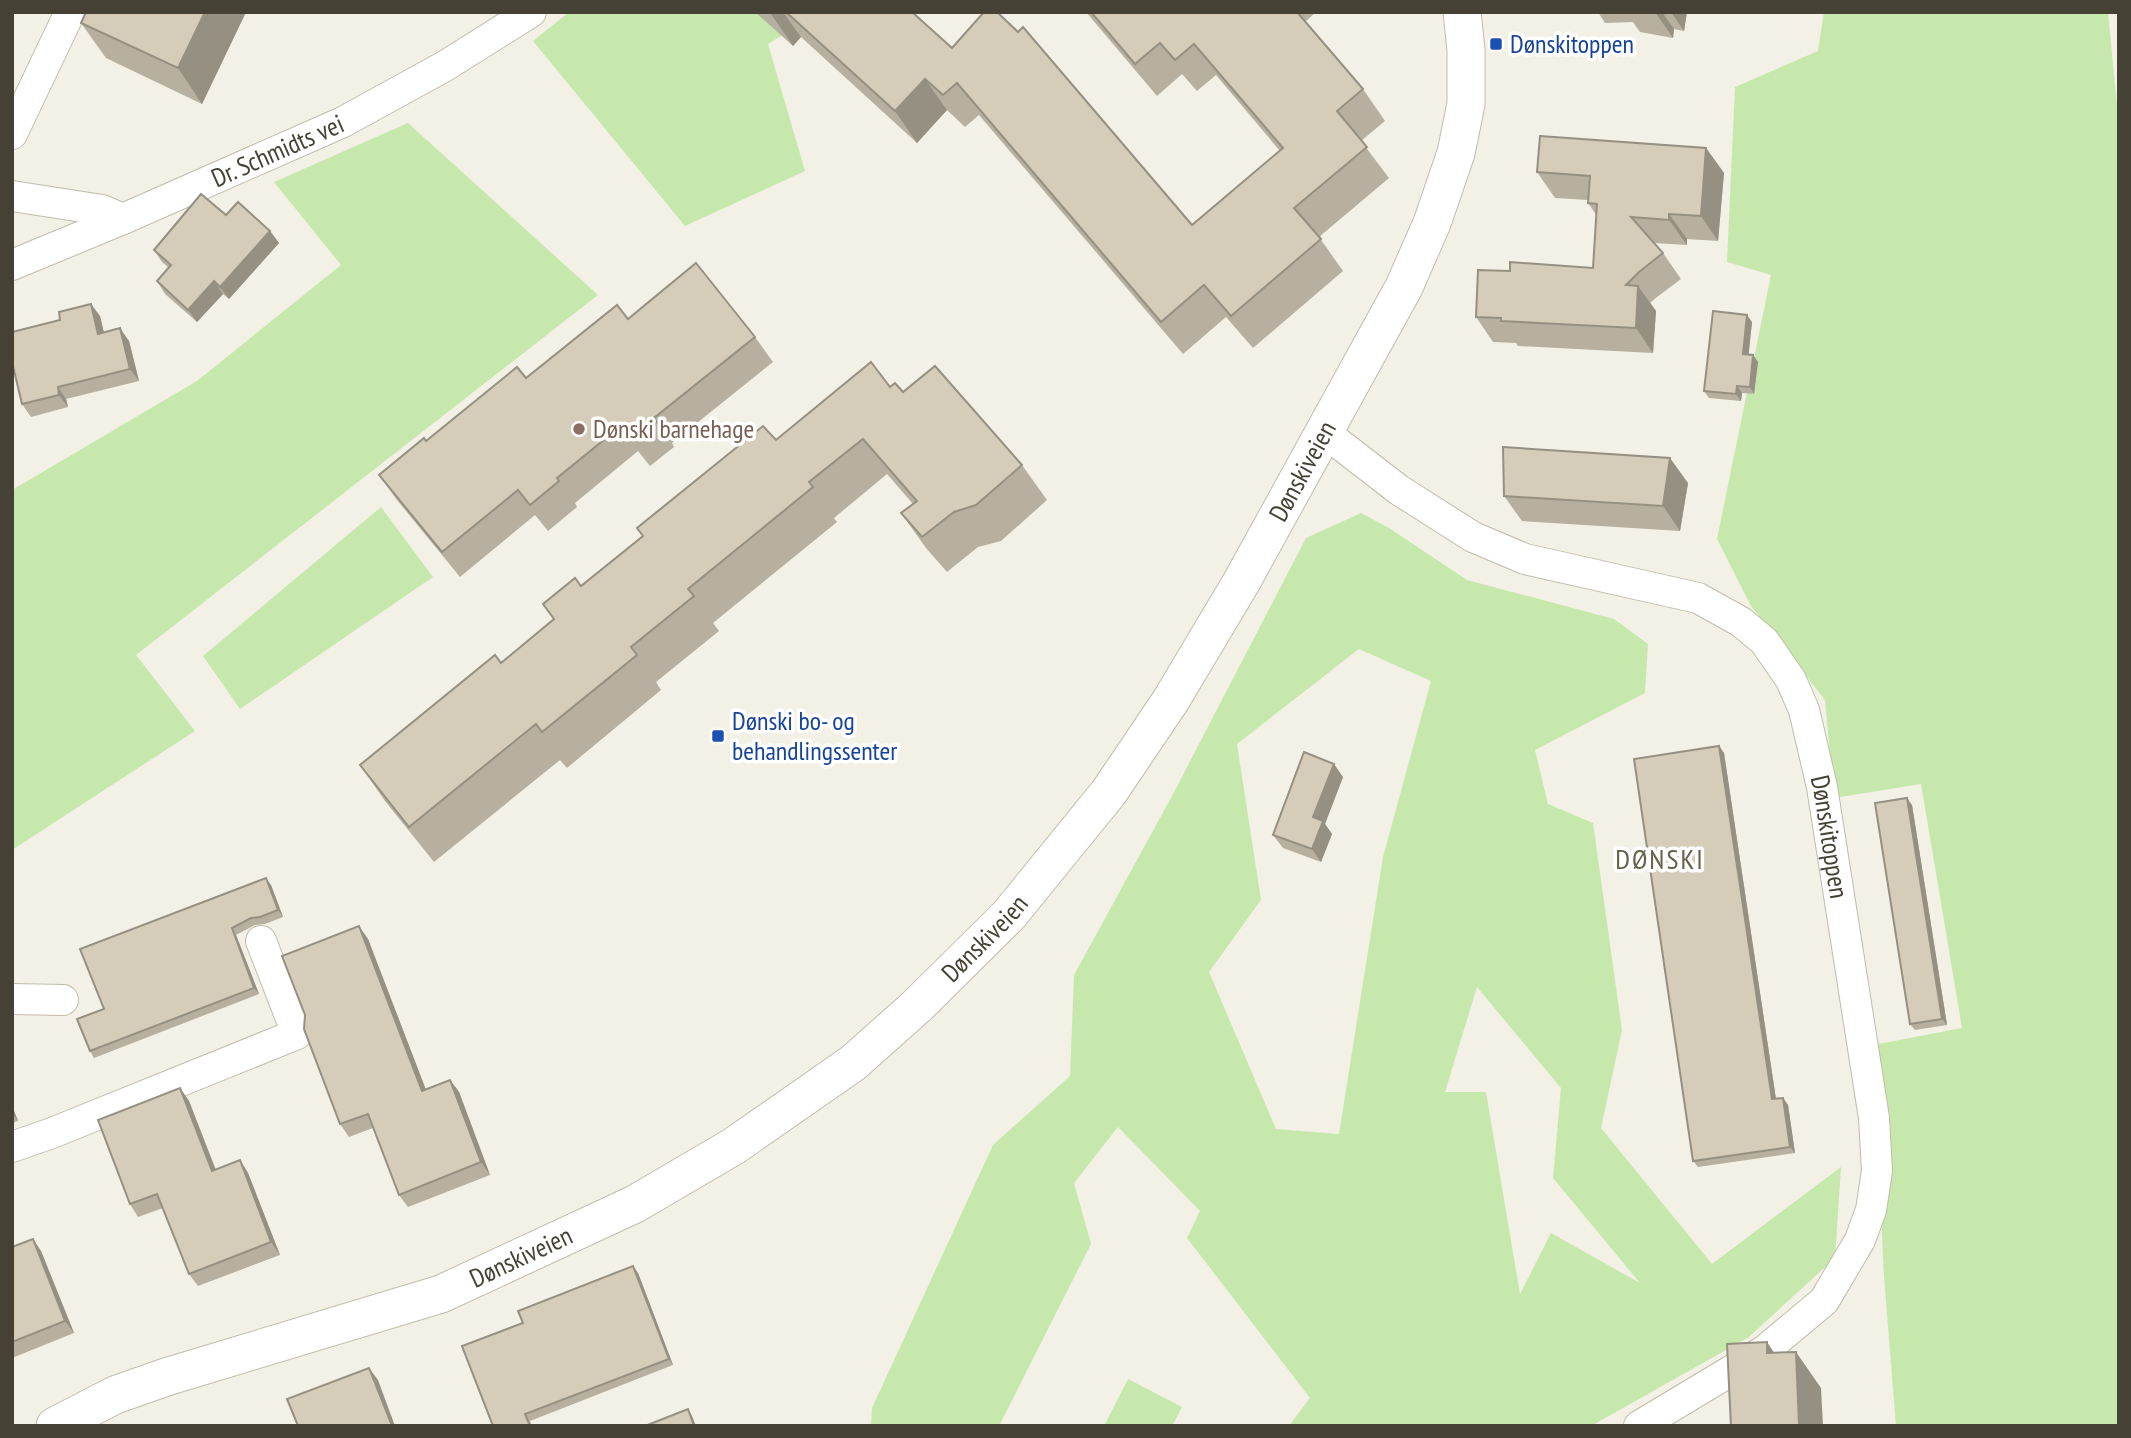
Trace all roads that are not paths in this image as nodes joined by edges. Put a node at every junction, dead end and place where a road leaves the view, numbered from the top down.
1 (70, 12) edge
2 (531, 12) edge
3 (1462, 12) edge
4 (12, 134) edge
5 (12, 196) edge
6 (123, 219) junction
7 (12, 265) edge
8 (1324, 432) junction
9 (261, 941) dead end
10 (12, 999) edge
11 (63, 1000) dead end
12 (12, 1147) edge
13 (55, 1426) edge
14 (1639, 1426) edge

1 - 4 street
2 - 6 street, Dr. Schmidts vei
3 - 8 street, Dønskiveien
5 - 6 street
6 - 7 street, Dr. Schmidts vei
8 - 13 street, Dønskiveien
8 - 14 street, Dønskitoppen
9 - 12 street
10 - 11 street

